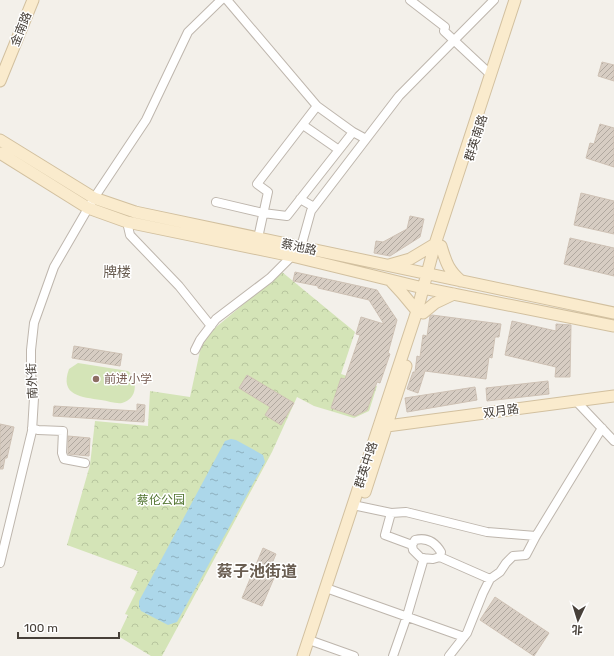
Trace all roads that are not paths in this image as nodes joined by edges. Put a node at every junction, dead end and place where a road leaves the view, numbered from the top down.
1 (29, 0) edge
2 (33, 0) edge
3 (221, 0) edge
4 (227, 0) edge
5 (410, 0) edge
6 (494, 0) edge
7 (515, 0) edge
8 (521, 0) edge
9 (454, 40) junction
10 (0, 68) edge
11 (490, 74) junction
12 (0, 81) edge
13 (317, 106) junction
14 (303, 125) junction
15 (353, 132) junction
16 (366, 139) junction
17 (0, 140) edge
18 (339, 150) junction
19 (0, 153) edge
20 (94, 198) junction
21 (300, 199) junction
22 (216, 202) dead end
23 (314, 207) junction
24 (88, 208) junction
25 (263, 213) junction
26 (127, 222) junction
27 (258, 238) junction
28 (438, 245) junction
29 (300, 247) junction
30 (292, 256) junction
31 (388, 266) junction
32 (430, 275) junction
33 (389, 279) junction
34 (461, 282) junction
35 (426, 288) junction
36 (454, 294) junction
37 (420, 312) junction
38 (614, 314) edge
39 (211, 326) junction
40 (614, 326) edge
41 (195, 350) dead end
42 (614, 396) edge
43 (576, 401) junction
44 (387, 426) junction
45 (32, 428) junction
46 (602, 428) junction
47 (614, 441) edge
48 (85, 463) dead end
49 (356, 505) junction
50 (391, 513) junction
51 (536, 536) junction
52 (412, 545) junction
53 (440, 557) junction
54 (424, 558) junction
55 (0, 563) edge
56 (490, 579) junction
57 (329, 589) junction
58 (407, 616) junction
59 (464, 636) junction
60 (312, 641) junction
61 (303, 656) edge
62 (310, 656) edge
63 (354, 656) edge
64 (393, 656) edge
65 (449, 656) edge

1 - 10 street, 金南路
2 - 12 street, 金南路
3 - 20 street, 南外街
4 - 13 street
5 - 9 street
6 - 9 street
7 - 11 street, 群英南路
8 - 28 street, 群英南路
9 - 11 street
9 - 16 street
11 - 28 street, 群英南路
13 - 14 street
13 - 15 street
14 - 18 street
14 - 25 street
15 - 16 street
15 - 18 street
16 - 23 street
17 - 20 street, 蔡池路
18 - 21 street
19 - 24 street, 蔡池路
20 - 24 street, 南外街
20 - 27 street, 蔡池路
21 - 23 street
21 - 25 street
22 - 25 street
23 - 29 street
24 - 26 street, 蔡池路
24 - 45 street, 南外街
25 - 27 street
26 - 30 street, 蔡池路
26 - 39 street
27 - 29 street, 蔡池路
28 - 31 street
28 - 32 street, 群英南路
28 - 34 street
29 - 30 street
29 - 31 street, 蔡池路
30 - 33 street, 蔡池路
30 - 39 street
31 - 32 street, 蔡池路
32 - 34 street, 蔡池路
32 - 35 street, 群英中路
33 - 35 street, 蔡池路
33 - 37 street
34 - 38 street, 蔡池路
35 - 36 street, 蔡池路
35 - 37 street, 群英中路
36 - 37 street
36 - 40 street, 蔡池路
37 - 44 street, 群英中路
37 - 49 street, 群英中路
39 - 41 street
42 - 43 street, 双月路
43 - 44 street, 双月路
43 - 46 street
44 - 49 street, 群英中路
45 - 48 street
45 - 55 street, 南外街
46 - 47 street
46 - 51 street
49 - 50 street
49 - 57 street, 群英中路
50 - 51 street
50 - 52 street
51 - 56 street
52 - 53 street
52 - 54 street
53 - 54 street
53 - 56 street
54 - 58 street
56 - 59 street
57 - 58 street
57 - 60 street, 群英中路
58 - 59 street
58 - 64 street
59 - 65 street
60 - 61 street, 群英中路
60 - 62 street, 群英中路
60 - 63 street

